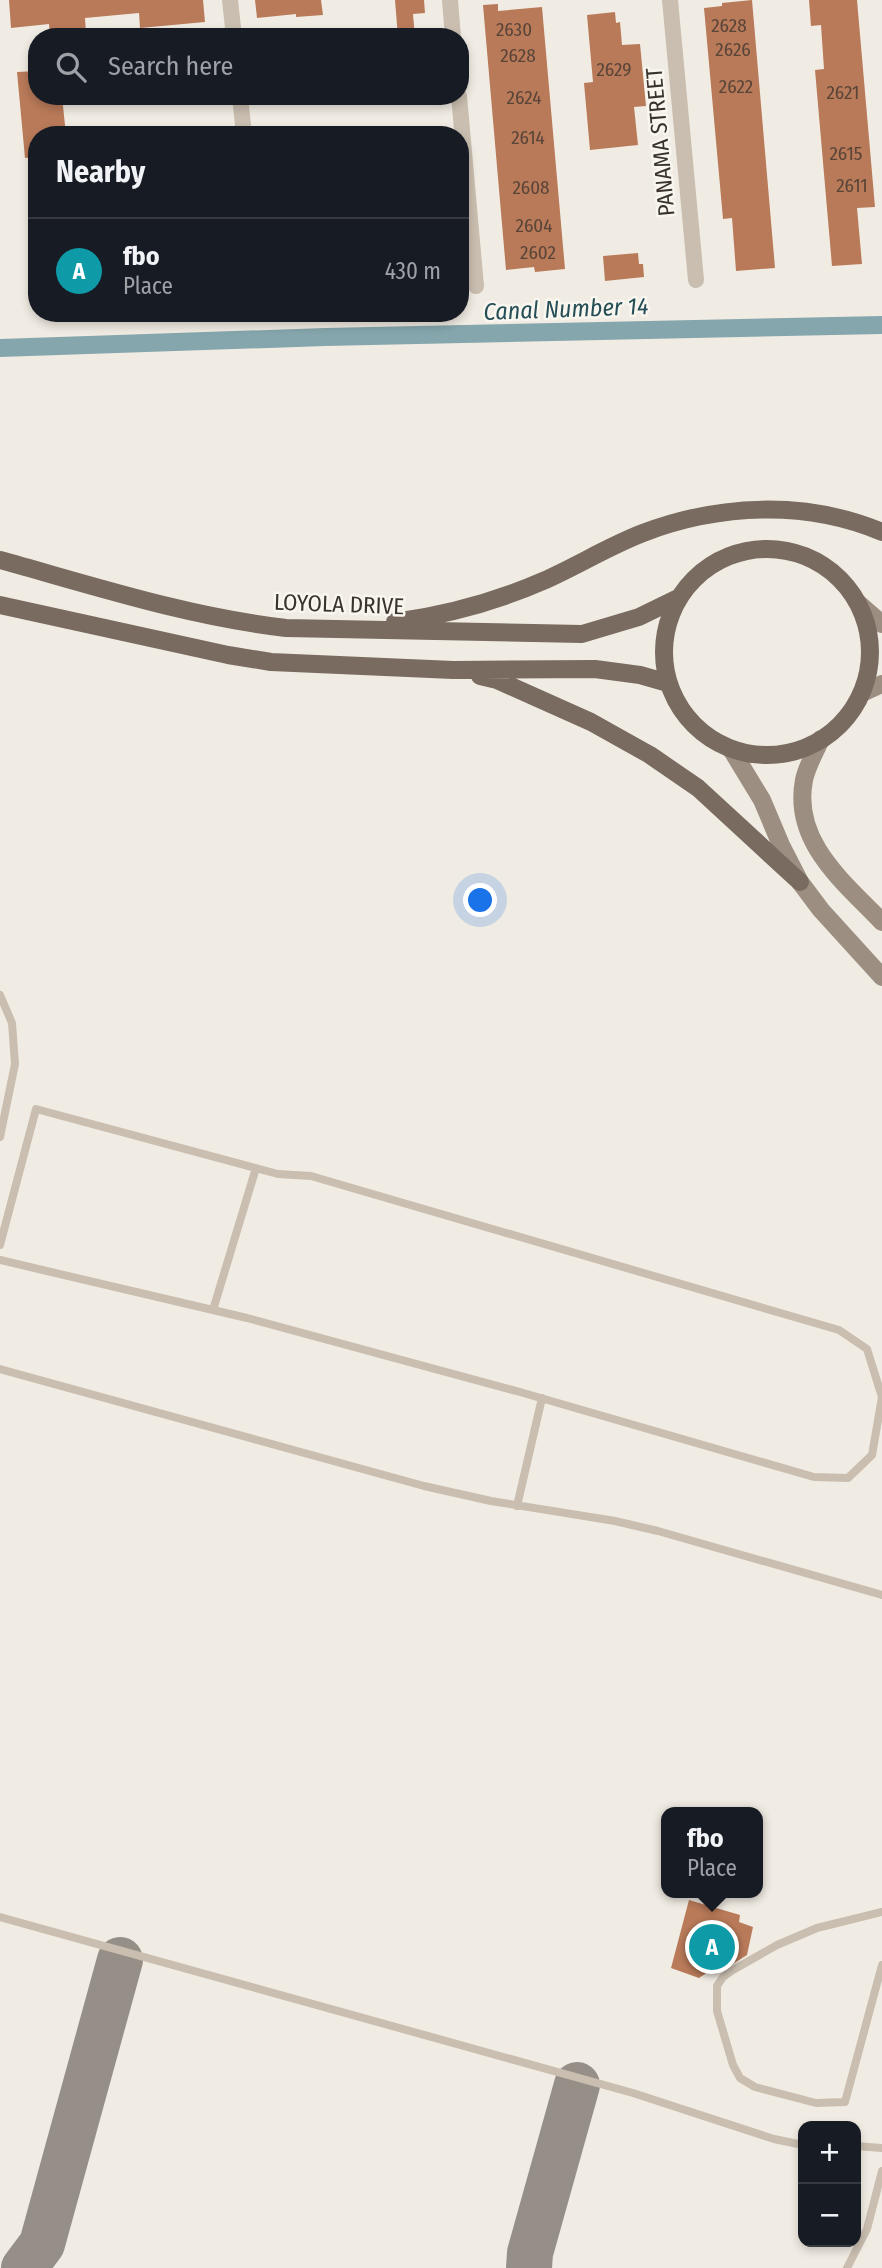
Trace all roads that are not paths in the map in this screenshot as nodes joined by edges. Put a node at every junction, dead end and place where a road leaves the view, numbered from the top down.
1 (230, 0) edge
2 (450, 0) edge
3 (670, 0) edge
4 (233, 28) edge
5 (452, 28) edge
6 (241, 105) edge
7 (460, 105) edge
8 (243, 126) edge
9 (462, 126) edge
10 (469, 215) edge
11 (696, 280) dead end
12 (475, 286) dead end
13 (882, 532) edge
14 (0, 561) edge
15 (678, 598) junction
16 (858, 603) junction
17 (0, 605) edge
18 (882, 624) edge
19 (338, 629) junction
20 (453, 670) junction
21 (668, 683) junction
22 (882, 684) edge
23 (862, 694) junction
24 (821, 740) junction
25 (731, 748) junction
26 (800, 882) junction
27 (882, 922) edge
28 (882, 976) edge
29 (0, 995) edge
30 (4, 1105) edge
31 (0, 1137) edge
32 (256, 1168) junction
33 (0, 1245) edge
34 (0, 1259) edge
35 (213, 1310) junction
36 (0, 1369) edge
37 (542, 1398) junction
38 (879, 1429) edge
39 (517, 1506) junction
40 (882, 1595) edge
41 (882, 1912) edge
42 (0, 1917) edge
43 (882, 1965) edge
44 (798, 2144) edge
45 (861, 2146) edge
46 (882, 2148) edge
47 (882, 2171) edge
48 (847, 2268) edge

1 - 4 street
2 - 5 street
3 - 11 street, PANAMA STREET
6 - 8 street
7 - 9 street
10 - 12 street
13 - 19 main road
14 - 19 main road, LOYOLA DRIVE
15 - 16 main road
15 - 19 main road, LOYOLA DRIVE
15 - 21 main road
16 - 18 main road
16 - 23 main road
17 - 20 main road
20 - 21 main road
20 - 26 main road
21 - 25 main road
22 - 23 main road
23 - 24 main road
24 - 25 main road
24 - 27 main road
25 - 26 main road
26 - 28 main road
29 - 30 lane
30 - 31 lane
32 - 33 lane
32 - 35 lane
32 - 38 lane
34 - 35 lane
35 - 37 lane
36 - 39 lane
37 - 38 lane
37 - 39 lane
39 - 40 lane
41 - 43 lane
42 - 44 lane
45 - 46 lane
47 - 48 lane

